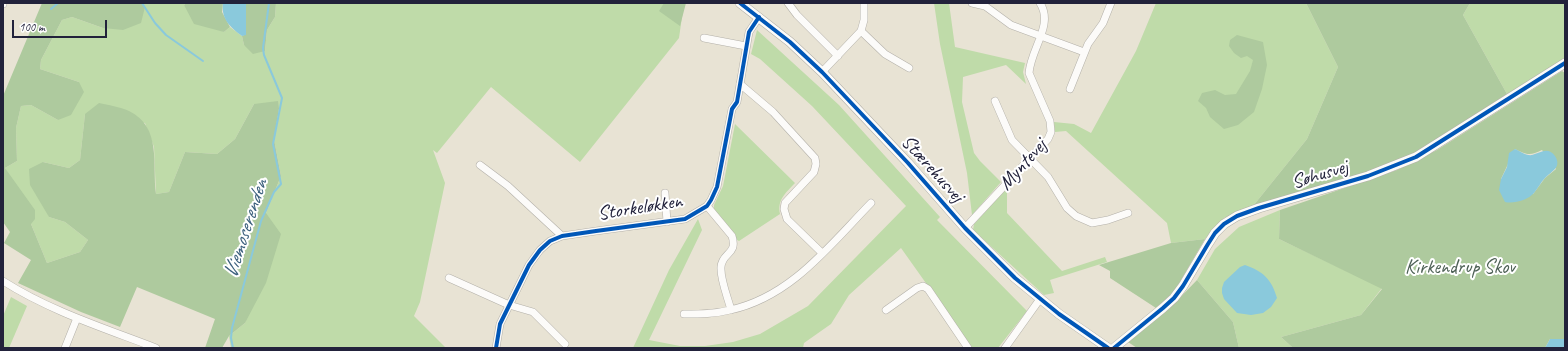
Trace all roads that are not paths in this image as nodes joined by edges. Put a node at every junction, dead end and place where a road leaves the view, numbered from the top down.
1 (740, 3) edge
2 (788, 3) edge
3 (864, 3) edge
4 (972, 3) edge
5 (1040, 3) edge
6 (1111, 3) edge
7 (758, 17) junction
8 (861, 31) junction
9 (1040, 36) junction
10 (704, 38) dead end
11 (746, 46) junction
12 (1084, 52) junction
13 (838, 56) junction
14 (1565, 63) edge
15 (909, 68) dead end
16 (822, 72) junction
17 (740, 84) junction
18 (1070, 89) dead end
19 (995, 101) dead end
20 (1030, 158) junction
21 (480, 165) dead end
22 (664, 193) dead end
23 (871, 203) dead end
24 (707, 206) junction
25 (1128, 214) dead end
26 (667, 222) junction
27 (965, 228) junction
28 (562, 236) junction
29 (822, 253) junction
30 (449, 278) dead end
31 (3, 281) edge
32 (1040, 299) junction
33 (510, 305) junction
34 (731, 310) junction
35 (886, 310) dead end
36 (684, 314) dead end
37 (77, 318) junction
38 (565, 344) dead end
39 (65, 348) edge
40 (156, 348) edge
41 (496, 348) edge
42 (968, 348) edge
43 (1005, 348) edge
44 (1108, 348) edge
45 (1114, 348) edge

1 - 7 street, Stærehusvej
2 - 13 street
3 - 8 street
4 - 9 street
5 - 9 street, Myntevej
6 - 12 street
7 - 11 street, Storkeløkken
7 - 16 street, Stærehusvej
8 - 13 street
8 - 15 street
9 - 12 street
9 - 20 street, Myntevej
10 - 11 street
11 - 17 street, Storkeløkken
12 - 18 street
13 - 16 street
14 - 45 street, Søhusvej
16 - 27 street, Stærehusvej
17 - 24 street, Storkeløkken
17 - 29 street
19 - 20 street
20 - 25 street
20 - 27 street, Myntevej
21 - 28 street
22 - 26 street, Storkeløkken
23 - 29 street
24 - 26 street, Storkeløkken
24 - 34 street, Storkeløkken
26 - 28 street, Storkeløkken
27 - 32 street, Stærehusvej
28 - 33 street, Storkeløkken
29 - 34 street
30 - 33 street
31 - 37 street
32 - 43 street
32 - 44 street, Stærehusvej
33 - 38 street
33 - 41 street, Storkeløkken
34 - 36 street
35 - 42 street
37 - 39 street
37 - 40 street

